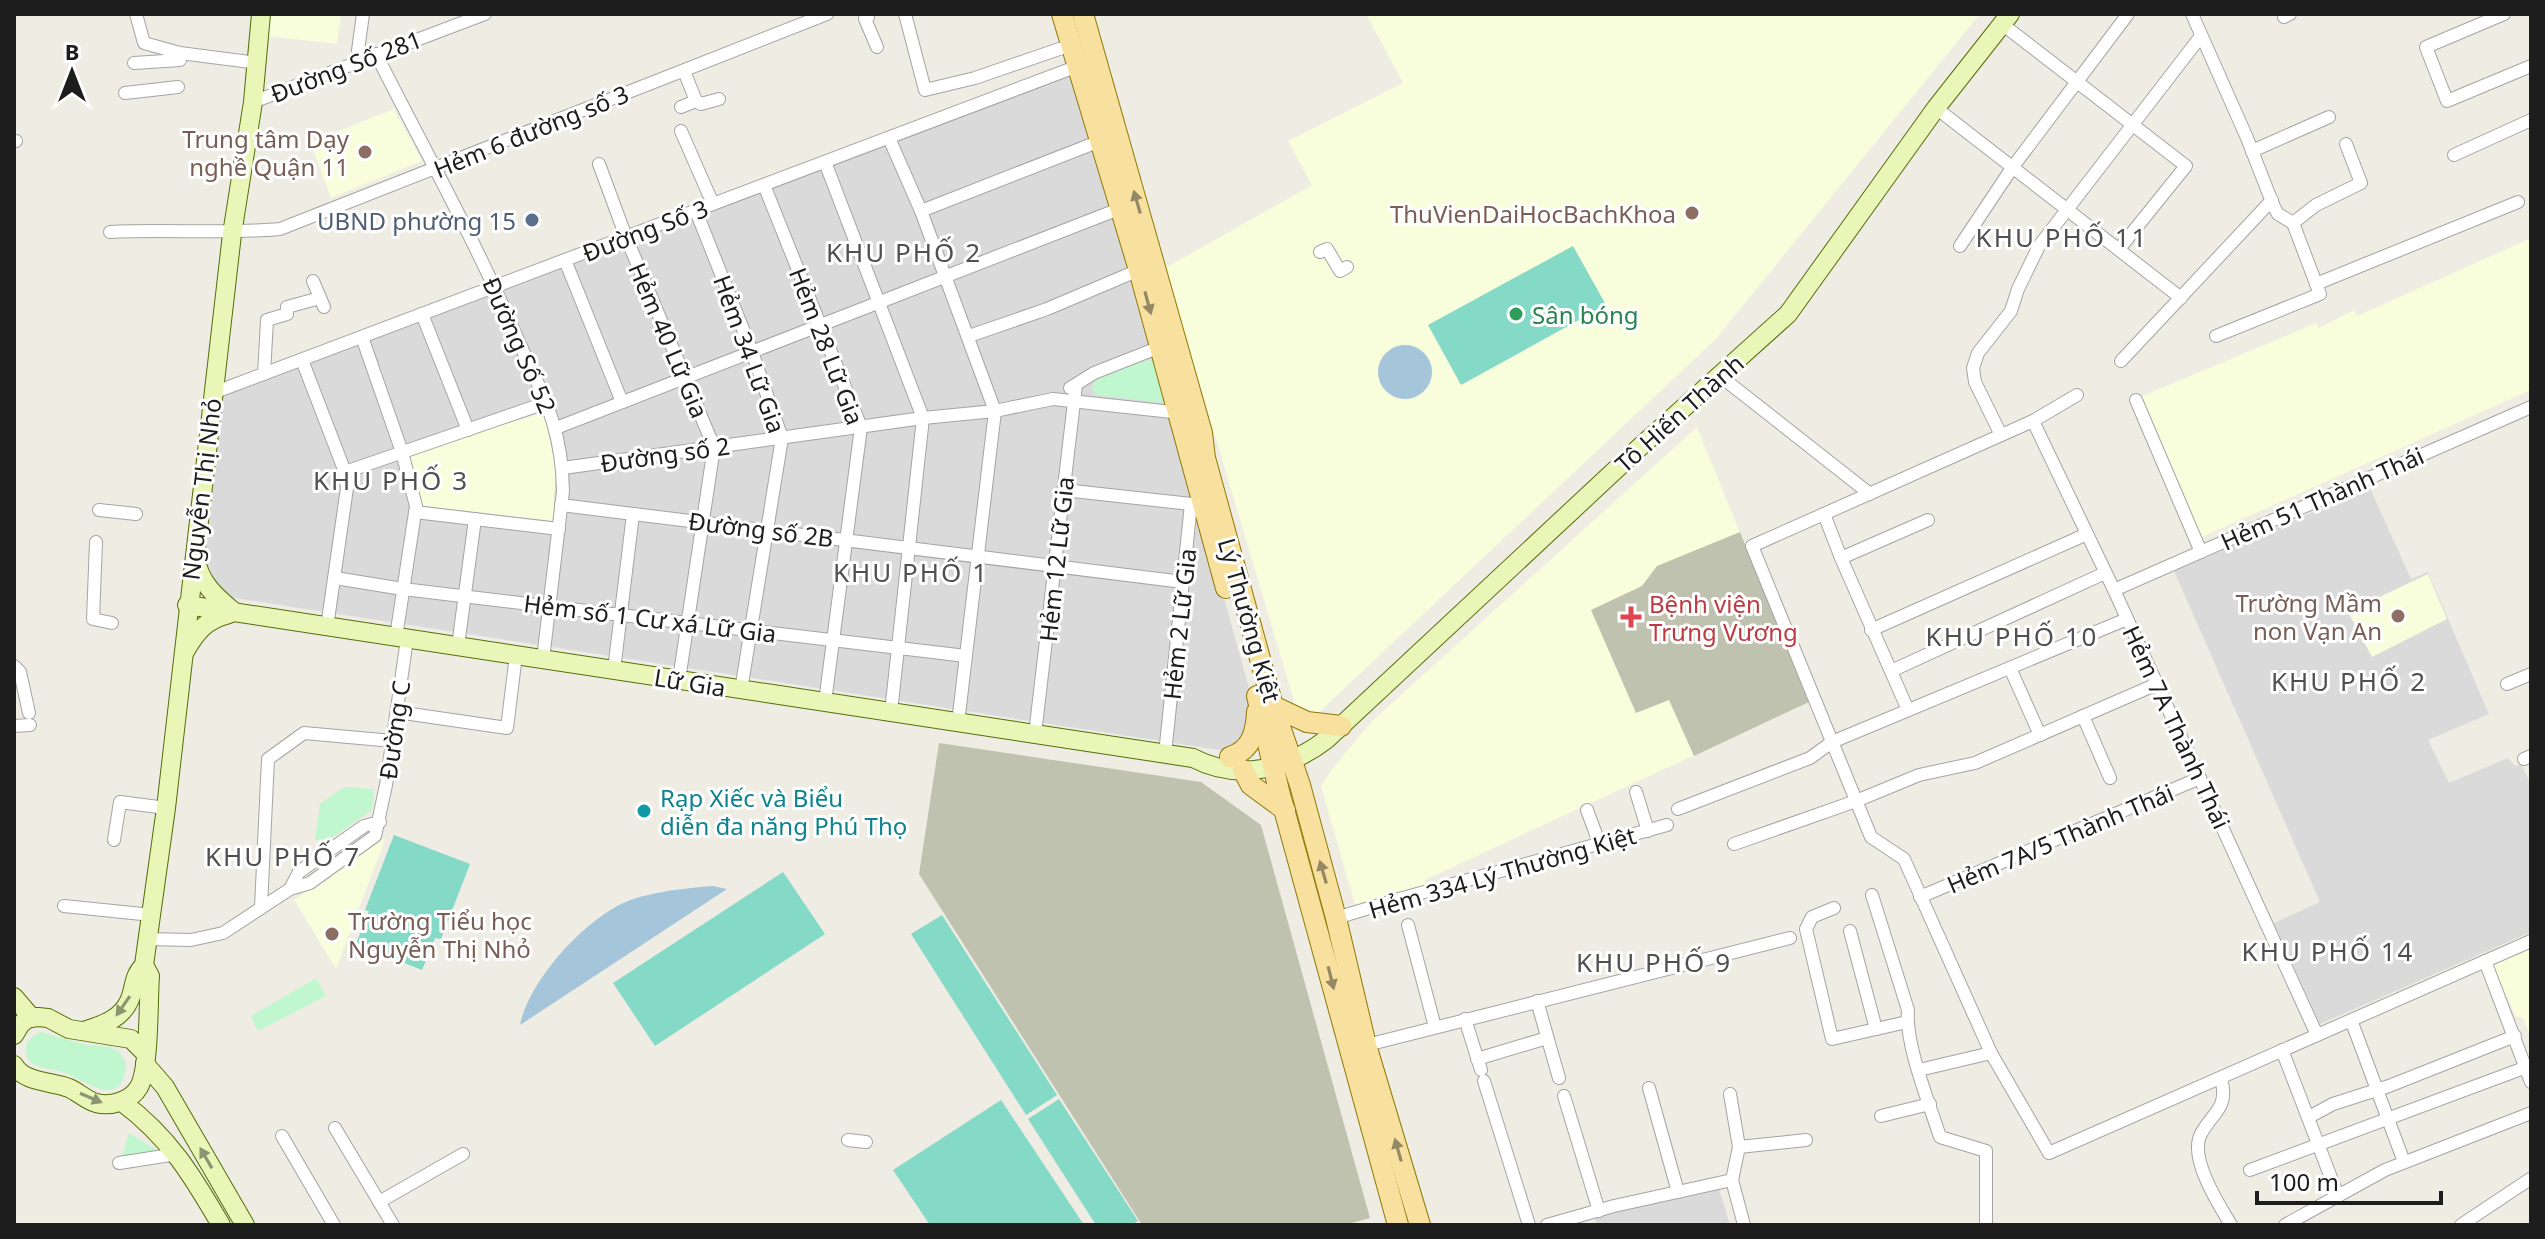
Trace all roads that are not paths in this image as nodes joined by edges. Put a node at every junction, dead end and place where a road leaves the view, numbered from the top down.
1 (136, 14) edge
2 (261, 14) edge
3 (363, 14) edge
4 (485, 14) edge
5 (827, 14) edge
6 (867, 14) edge
7 (905, 14) edge
8 (1062, 14) edge
9 (1083, 14) edge
10 (2128, 14) edge
11 (2192, 14) edge
12 (2504, 14) edge
13 (466, 18) edge
14 (2006, 19) edge
15 (2201, 36) junction
16 (1071, 45) junction
17 (877, 47) dead end
18 (376, 54) junction
19 (180, 60) dead end
20 (134, 63) dead end
21 (258, 63) junction
22 (356, 65) junction
23 (1078, 66) junction
24 (2531, 66) edge
25 (684, 71) junction
26 (2075, 83) junction
27 (178, 87) dead end
28 (125, 93) dead end
29 (719, 99) dead end
30 (696, 101) junction
31 (253, 102) junction
32 (681, 107) dead end
33 (1936, 108) junction
34 (2329, 117) dead end
35 (2531, 120) edge
36 (2132, 125) junction
37 (681, 131) dead end
38 (889, 138) junction
39 (1100, 141) junction
40 (2346, 144) dead end
41 (2252, 151) junction
42 (2454, 155) dead end
43 (825, 162) junction
44 (599, 164) dead end
45 (2012, 168) junction
46 (434, 169) junction
47 (764, 185) junction
48 (2272, 200) junction
49 (2518, 202) dead end
50 (713, 204) junction
51 (1119, 209) junction
52 (2067, 210) junction
53 (696, 211) junction
54 (921, 211) junction
55 (2293, 223) junction
56 (110, 232) dead end
57 (232, 234) junction
58 (626, 237) junction
59 (1960, 246) dead end
60 (2119, 249) junction
61 (1320, 252) dead end
62 (565, 260) junction
63 (1347, 267) dead end
64 (1139, 270) junction
65 (946, 276) junction
66 (313, 281) dead end
67 (495, 287) junction
68 (2318, 289) junction
69 (2181, 298) junction
70 (879, 302) junction
71 (422, 314) junction
72 (821, 325) junction
73 (969, 336) junction
74 (2216, 336) dead end
75 (362, 337) junction
76 (1168, 344) junction
77 (752, 352) junction
78 (302, 360) junction
79 (2121, 361) dead end
80 (264, 374) junction
81 (1720, 376) junction
82 (686, 378) junction
83 (1076, 385) junction
84 (213, 393) junction
85 (2077, 395) dead end
86 (1053, 399) junction
87 (2136, 400) dead end
88 (548, 402) junction
89 (622, 402) junction
90 (1074, 402) junction
91 (2531, 407) edge
92 (995, 411) junction
93 (1187, 414) junction
94 (923, 418) junction
95 (2033, 421) junction
96 (861, 427) junction
97 (556, 428) junction
98 (468, 430) junction
99 (2001, 435) junction
100 (782, 438) junction
101 (714, 447) junction
102 (402, 452) junction
103 (563, 468) junction
104 (345, 472) junction
105 (1064, 490) junction
106 (1870, 494) junction
107 (1196, 503) junction
108 (561, 505) junction
109 (99, 510) dead end
110 (415, 512) junction
111 (136, 514) dead end
112 (633, 514) junction
113 (1824, 514) junction
114 (475, 519) junction
115 (1928, 520) dead end
116 (702, 522) junction
117 (559, 529) junction
118 (767, 530) junction
119 (2087, 534) junction
120 (846, 539) junction
121 (96, 542) dead end
122 (909, 547) junction
123 (194, 550) junction
124 (2201, 552) junction
125 (978, 555) junction
126 (1841, 558) junction
127 (1056, 567) junction
128 (2105, 573) junction
129 (335, 578) junction
130 (1183, 582) junction
131 (403, 589) junction
132 (2114, 590) junction
133 (465, 595) junction
134 (187, 605) junction
135 (549, 606) junction
136 (236, 613) junction
137 (621, 614) junction
138 (2127, 619) junction
139 (112, 623) dead end
140 (688, 623) junction
141 (327, 627) junction
142 (1871, 630) junction
143 (751, 631) junction
144 (402, 638) junction
145 (833, 641) junction
146 (458, 646) junction
147 (898, 647) junction
148 (516, 655) junction
149 (966, 656) junction
150 (543, 659) junction
151 (181, 660) junction
152 (14, 666) edge
153 (2010, 668) junction
154 (614, 670) junction
155 (1891, 671) junction
156 (2531, 674) edge
157 (679, 680) junction
158 (2157, 684) junction
159 (2507, 684) dead end
160 (741, 690) junction
161 (1265, 701) junction
162 (825, 702) junction
163 (1908, 710) junction
164 (397, 712) junction
165 (891, 712) junction
166 (2083, 716) junction
167 (958, 723) junction
168 (14, 726) edge
169 (1341, 726) junction
170 (1035, 734) junction
171 (2040, 735) junction
172 (393, 741) junction
173 (1832, 742) junction
174 (1165, 754) junction
175 (1260, 765) junction
176 (2110, 778) dead end
177 (2200, 778) junction
178 (1636, 792) dead end
179 (1856, 801) junction
180 (166, 808) junction
181 (1678, 809) dead end
182 (1285, 810) junction
183 (1587, 810) dead end
184 (1667, 825) dead end
185 (1648, 831) junction
186 (114, 840) dead end
187 (1734, 844) dead end
188 (1600, 845) junction
189 (1872, 895) dead end
190 (1920, 897) junction
191 (64, 906) dead end
192 (261, 907) junction
193 (1834, 908) dead end
194 (152, 915) junction
195 (1336, 918) junction
196 (1408, 925) dead end
197 (1850, 931) dead end
198 (1790, 938) dead end
199 (148, 939) junction
200 (2531, 941) edge
201 (2485, 961) junction
202 (144, 965) junction
203 (14, 997) edge
204 (1537, 1001) junction
205 (32, 1018) junction
206 (1465, 1019) junction
207 (2351, 1020) junction
208 (1907, 1022) junction
209 (1435, 1027) junction
210 (1876, 1029) junction
211 (84, 1031) junction
212 (14, 1035) edge
213 (2317, 1035) junction
214 (2515, 1036) junction
215 (1547, 1038) junction
216 (1358, 1048) junction
217 (2282, 1050) junction
218 (1991, 1053) junction
219 (145, 1058) junction
220 (14, 1065) edge
221 (2524, 1068) junction
222 (1481, 1070) junction
223 (1919, 1070) junction
224 (1559, 1078) dead end
225 (2221, 1079) junction
226 (41, 1082) junction
227 (2531, 1082) edge
228 (14, 1087) edge
229 (1649, 1088) dead end
230 (2375, 1090) junction
231 (1730, 1094) dead end
232 (1564, 1096) dead end
233 (122, 1102) junction
234 (1930, 1104) junction
235 (2531, 1113) edge
236 (1881, 1116) dead end
237 (2309, 1117) junction
238 (2386, 1119) junction
239 (335, 1128) dead end
240 (282, 1136) dead end
241 (848, 1140) dead end
242 (1806, 1140) dead end
243 (866, 1142) dead end
244 (2316, 1144) junction
245 (1739, 1147) junction
246 (177, 1154) junction
247 (463, 1154) dead end
248 (2404, 1162) junction
249 (119, 1163) dead end
250 (2250, 1170) dead end
251 (2530, 1179) edge
252 (1732, 1180) junction
253 (1678, 1192) junction
254 (2338, 1196) junction
255 (379, 1202) junction
256 (1599, 1211) junction
257 (2307, 1220) edge
258 (221, 1225) edge
259 (245, 1225) edge
260 (334, 1225) edge
261 (393, 1225) edge
262 (1398, 1225) edge
263 (1420, 1225) edge
264 (1529, 1225) edge
265 (1547, 1225) edge
266 (1744, 1225) edge
267 (1986, 1225) edge
268 (2231, 1225) edge
269 (2285, 1225) edge
270 (2461, 1225) edge

1 - 21 street
2 - 21 main road, Nguyễn Thị Nhỏ
3 - 22 street
4 - 13 street, Đường Số 281
5 - 25 street, Hẻm 6 đường số 3
6 - 17 street
7 - 16 street
8 - 16 main road, Lý Thường Kiệt
76 -> 9 main road, Lý Thường Kiệt
10 - 26 street
11 - 15 street
12 - 24 street
13 - 18 street, Đường Số 281
14 - 26 street
14 - 33 main road, Tô Hiến Thành
15 - 36 street
15 - 41 street
16 - 23 main road, Lý Thường Kiệt
18 - 22 street, Đường Số 281
18 - 46 street, Đường Số 52
19 - 20 street
21 - 31 main road, Nguyễn Thị Nhỏ
22 - 31 street, Đường Số 281
23 - 38 street, Đường Số 3
23 - 39 main road, Lý Thường Kiệt
25 - 30 street
25 - 46 street, Hẻm 6 đường số 3
26 - 36 street
26 - 45 street
27 - 28 street
29 - 30 street
30 - 32 street
31 - 57 main road, Nguyễn Thị Nhỏ
33 - 45 street
33 - 81 main road, Tô Hiến Thành
34 - 41 street
35 - 42 street
36 - 52 street
36 - 60 street
37 - 50 street
38 - 43 street, Đường Số 3
38 - 54 street
39 - 51 main road, Lý Thường Kiệt
39 - 54 street
40 - 55 street
41 - 48 street
43 - 47 street, Đường Số 3
43 - 70 street
44 - 58 street, Hẻm 40 Lữ Gia
45 - 52 street
45 - 59 street
46 - 57 street, Hẻm 6 đường số 3
46 - 67 street, Đường Số 52
47 - 50 street, Đường Số 3
47 - 72 street, Hẻm 28 Lữ Gia
48 - 55 street
48 - 69 street
49 - 68 street
50 - 53 street, Đường Số 3
51 - 64 main road, Lý Thường Kiệt
51 - 65 street
52 - 60 street
52 - 99 street
53 - 58 street, Đường Số 3
53 - 77 street, Hẻm 34 Lữ Gia
54 - 65 street
55 - 68 street
56 - 57 street, Hẻm 6 đường số 3
57 - 84 main road, Nguyễn Thị Nhỏ
58 - 62 street, Đường Số 3
58 - 82 street, Hẻm 40 Lữ Gia
60 - 69 street
61 - 63 street
62 - 67 street, Đường Số 3
62 - 89 street
64 - 73 street
64 -> 76 main road, Lý Thường Kiệt
65 - 70 street
65 - 73 street
66 - 80 street
67 - 71 street, Đường Số 3
67 - 88 street, Đường Số 52
68 - 74 street
69 - 79 street
70 - 72 street
70 - 94 street
71 - 75 street, Đường Số 3
71 - 98 street
72 - 77 street
72 - 96 street, Hẻm 28 Lữ Gia
73 - 92 street
75 - 78 street, Đường Số 3
75 - 102 street, Đường C
76 - 83 street
76 - 93 main road, Lý Thường Kiệt
77 - 82 street
77 - 100 street, Hẻm 34 Lữ Gia
78 - 80 street, Đường Số 3
78 - 104 street
80 - 84 street, Đường Số 3
81 - 106 street
81 - 169 main road, Tô Hiến Thành
82 - 89 street
82 - 101 street, Hẻm 40 Lữ Gia
83 - 86 street
83 - 90 street, Hẻm 12 Lữ Gia
84 - 123 main road, Nguyễn Thị Nhỏ
85 - 95 street
86 - 90 street
86 - 92 street, Đường số 2
87 - 124 street
88 - 97 street, Đường Số 52
88 - 98 street
89 - 97 street
90 - 93 street
90 - 105 street, Hẻm 12 Lữ Gia
91 - 124 street, Hẻm 51 Thành Thái
92 - 94 street, Đường số 2
92 - 125 street
93 - 107 main road, Lý Thường Kiệt
93 - 161 main road, Lý Thường Kiệt
94 - 96 street, Đường số 2
94 - 122 street
95 - 99 street
95 - 119 street, Hẻm 7A Thành Thái
96 - 100 street, Đường số 2
96 - 120 street, Hẻm 28 Lữ Gia
97 - 103 street, Đường Số 52
98 - 102 street
99 - 106 street
100 - 101 street, Đường số 2
100 - 118 street, Hẻm 34 Lữ Gia
101 - 103 street, Đường số 2
101 - 116 street, Hẻm 40 Lữ Gia
102 - 104 street
102 - 110 street, Đường C
103 - 108 street, Đường Số 52
104 - 129 street
105 - 107 street
105 - 127 street, Hẻm 12 Lữ Gia
106 - 113 street
107 - 130 street, Hẻm 2 Lữ Gia
107 - 161 main road, Lý Thường Kiệt
108 - 112 street, Đường số 2B
108 - 117 street, Đường Số 52
109 - 111 street
110 - 114 street
110 - 131 street, Đường C
112 - 116 street, Đường số 2B
112 - 137 street
113 - 126 street
113 - 173 street
114 - 117 street
114 - 133 street
115 - 126 street
116 - 118 street, Đường số 2B
116 - 140 street, Hẻm 40 Lữ Gia
117 - 135 street, Đường Số 52
118 - 120 street, Đường số 2B
118 - 143 street, Hẻm 34 Lữ Gia
119 - 128 street, Hẻm 7A Thành Thái
119 - 142 street
120 - 122 street, Đường số 2B
120 - 145 street, Hẻm 28 Lữ Gia
121 - 139 street
122 - 125 street, Đường số 2B
122 - 147 street
123 - 134 main road, Nguyễn Thị Nhỏ
123 - 136 main road
124 - 132 street, Hẻm 51 Thành Thái
125 - 127 street, Đường số 2B
125 - 149 street
126 - 142 street
127 - 130 street, Đường số 2B
127 - 170 street, Hẻm 12 Lữ Gia
128 - 132 street, Hẻm 7A Thành Thái
128 - 155 street
129 - 131 street, Hẻm số 1 Cư xá Lữ Gia
129 - 141 street
130 - 174 street, Hẻm 2 Lữ Gia
131 - 133 street, Hẻm số 1 Cư xá Lữ Gia
131 - 144 street, Đường C
132 - 138 street, Hẻm 7A Thành Thái
133 - 135 street, Hẻm số 1 Cư xá Lữ Gia
133 - 146 street
134 - 136 main road, Lữ Gia
134 - 151 main road, Nguyễn Thị Nhỏ
135 - 137 street, Hẻm số 1 Cư xá Lữ Gia
135 - 150 street, Đường Số 52
136 - 141 main road, Lữ Gia
136 - 151 main road
137 - 140 street, Hẻm số 1 Cư xá Lữ Gia
137 - 154 street
138 - 153 street
138 - 158 street, Hẻm 7A Thành Thái
140 - 143 street, Hẻm số 1 Cư xá Lữ Gia
140 - 157 street, Hẻm 40 Lữ Gia
141 - 144 main road, Lữ Gia
142 - 155 street
143 - 145 street, Hẻm số 1 Cư xá Lữ Gia
143 - 160 street, Hẻm 34 Lữ Gia
144 - 146 main road, Lữ Gia
144 - 164 street, Đường C
145 - 147 street, Hẻm số 1 Cư xá Lữ Gia
145 - 162 street, Hẻm 28 Lữ Gia
146 - 148 main road, Lữ Gia
147 - 149 street, Hẻm số 1 Cư xá Lữ Gia
147 - 165 street
148 - 150 main road, Lữ Gia
148 - 164 street
149 - 167 street
150 - 154 main road, Lữ Gia
151 - 180 main road, Nguyễn Thị Nhỏ
152 - 168 street
153 - 163 street
153 - 171 street
154 - 157 main road, Lữ Gia
155 - 163 street
156 - 159 street
157 - 160 main road, Lữ Gia
158 - 166 street
158 - 177 street, Hẻm 7A Thành Thái
160 - 162 main road, Lữ Gia
161 - 169 main road
161 - 175 main road, Lý Thường Kiệt
161 - 175 main road
162 - 165 main road, Lữ Gia
163 - 173 street
164 - 172 street, Đường C
165 - 167 main road, Lữ Gia
166 - 171 street
166 - 176 street
167 - 170 main road, Lữ Gia
169 - 175 main road, Tô Hiến Thành
170 - 174 main road, Lữ Gia
171 - 179 street
172 - 192 street, Đường C
172 - 192 street
173 - 179 street
173 - 181 street
174 - 175 main road, Lữ Gia
175 - 182 main road, Lý Thường Kiệt
175 - 182 main road
195 -> 175 main road, Lý Thường Kiệt
177 - 190 street, Hẻm 7A/5 Thành Thái
177 - 213 street, Hẻm 7A Thành Thái
178 - 185 street
179 - 187 street
179 - 190 street
180 - 186 street
180 - 194 main road, Nguyễn Thị Nhỏ
182 -> 216 main road, Lý Thường Kiệt
183 - 188 street
184 - 185 street, Hẻm 334 Lý Thường Kiệt
185 - 188 street, Hẻm 334 Lý Thường Kiệt
188 - 195 street, Hẻm 334 Lý Thường Kiệt
189 - 208 street
190 - 218 street
191 - 194 street
192 - 199 street, Đường C
193 - 210 street
194 - 199 main road, Nguyễn Thị Nhỏ
195 - 216 main road, Lý Thường Kiệt
196 - 209 street
197 - 210 street
198 - 204 street
199 - 202 main road, Nguyễn Thị Nhỏ
200 - 201 street
201 - 207 street
201 - 214 street
202 -> 211 main road, Nguyễn Thị Nhỏ
202 - 219 main road, Nguyễn Thị Nhỏ
203 - 205 main road
204 - 206 street
204 - 215 street
205 - 211 main road
205 - 212 main road
206 - 209 street
206 - 222 street
207 - 213 street
207 - 230 street
208 - 210 street
208 - 223 street
209 - 216 street
211 - 219 main road
213 - 217 street
214 - 221 street
214 - 230 street
215 - 222 street
215 - 224 street
216 - 262 main road, Lý Thường Kiệt
263 -> 216 main road, Lý Thường Kiệt
217 - 225 street
217 - 237 street
218 - 223 street
218 - 225 street
219 - 233 main road
259 -> 219 main road
220 - 226 main road
221 - 227 street
221 - 238 street
222 - 264 street
223 - 234 street
225 - 268 street
226 - 228 main road
226 -> 233 main road
229 - 253 street
230 - 237 street
230 - 238 street
231 - 245 street
232 - 256 street
233 - 246 main road
234 - 236 street
234 - 267 street
235 - 248 street
237 - 244 street
238 - 244 street
238 - 248 street
239 - 255 street
240 - 260 street
241 - 243 street
242 - 245 street
244 - 250 street
244 - 254 street
245 - 252 street
246 - 249 street
246 - 258 main road
247 - 255 street
248 - 254 street
251 - 270 street
252 - 253 street
252 - 266 street
253 - 256 street
254 - 257 street
255 - 261 street
256 - 265 street
257 - 269 street

